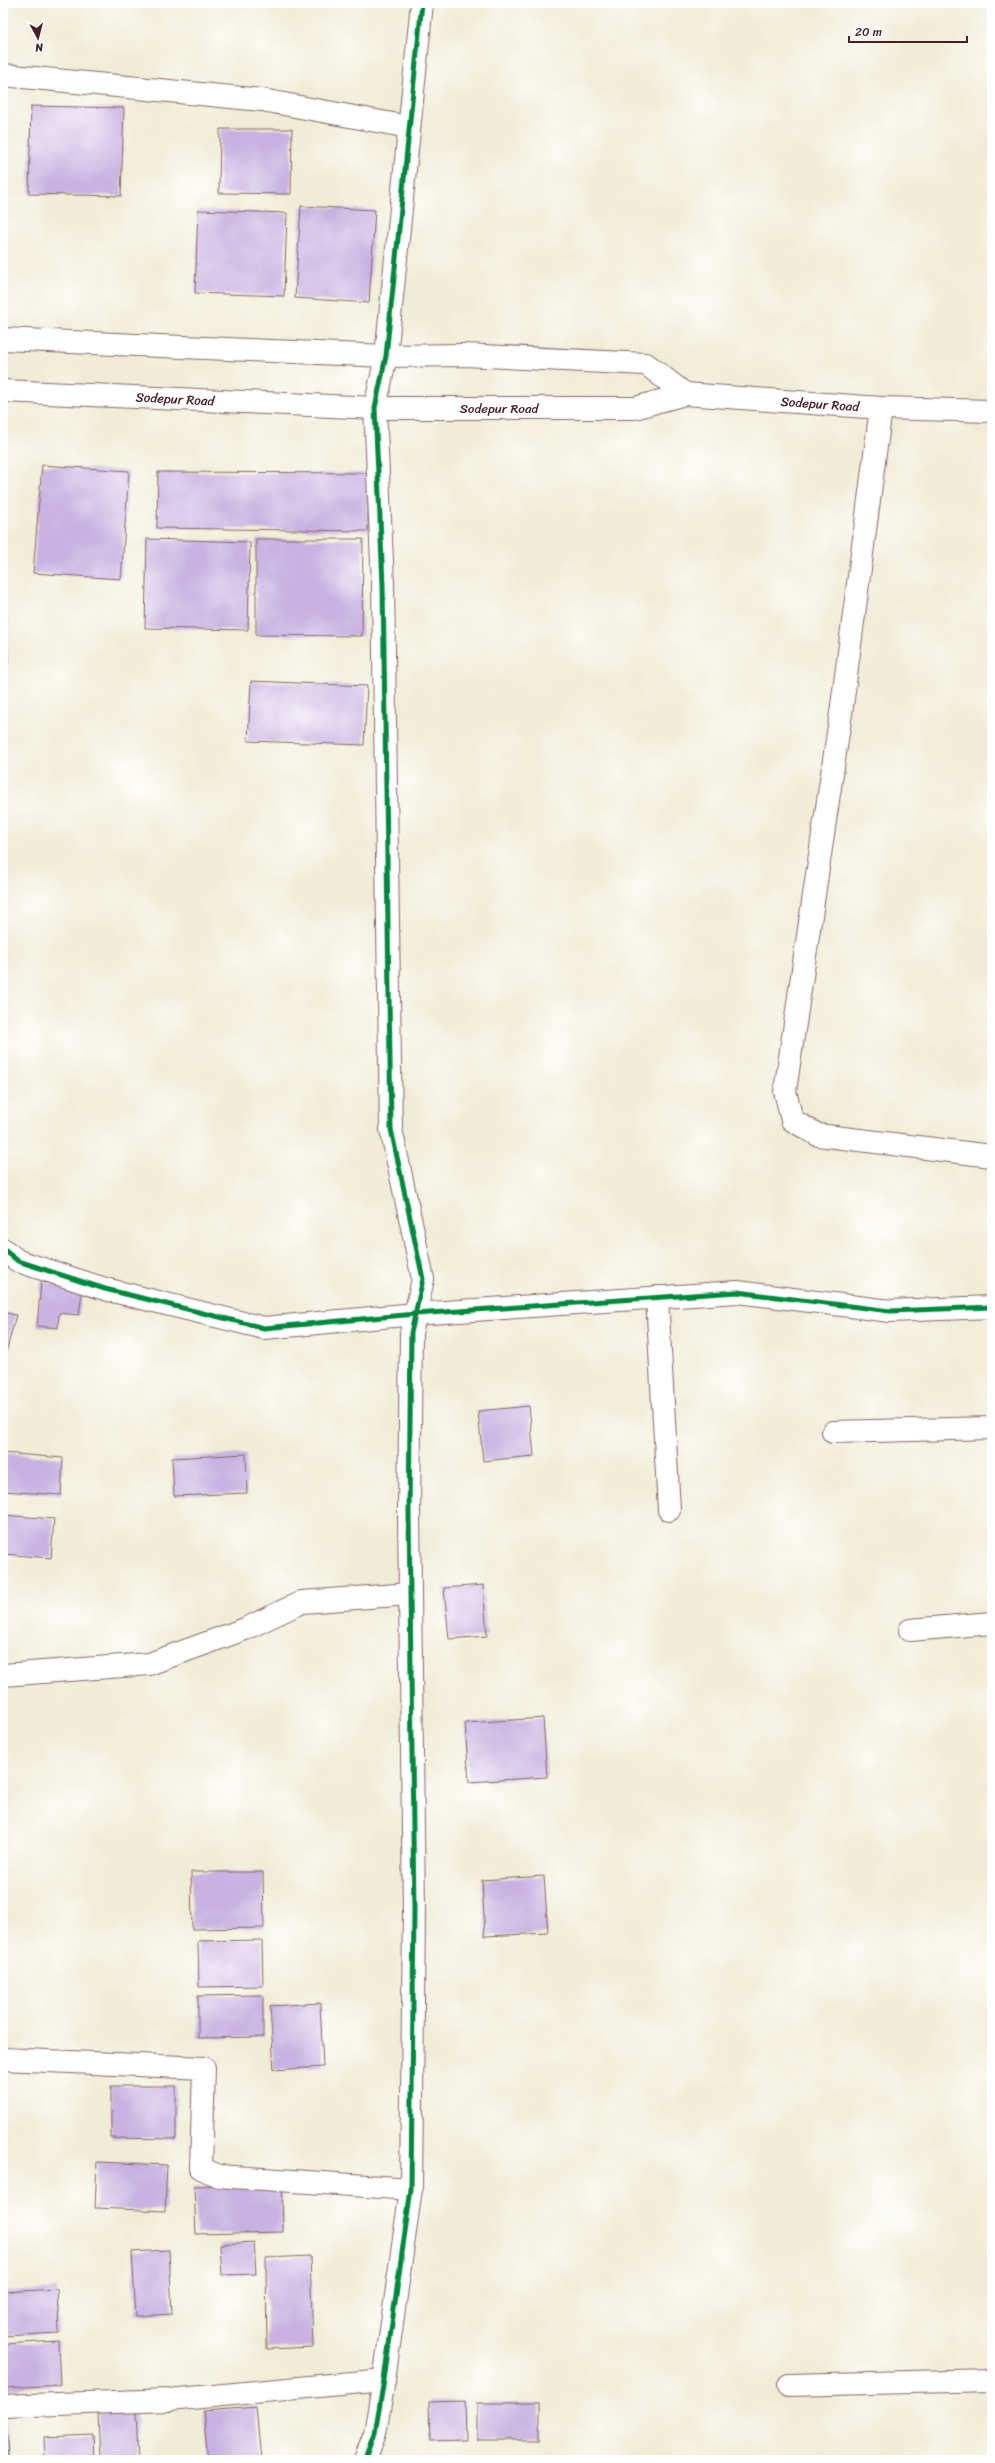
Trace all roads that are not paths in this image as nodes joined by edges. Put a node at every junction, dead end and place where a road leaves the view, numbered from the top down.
1 (422, 3) edge
2 (3, 75) edge
3 (409, 127) junction
4 (3, 338) edge
5 (386, 356) junction
6 (3, 391) edge
7 (685, 394) junction
8 (375, 408) junction
9 (882, 408) junction
10 (992, 411) edge
11 (992, 1156) edge
12 (3, 1250) edge
13 (657, 1297) junction
14 (992, 1307) edge
15 (415, 1314) junction
16 (992, 1428) edge
17 (833, 1432) dead end
18 (669, 1510) dead end
19 (410, 1594) junction
20 (992, 1622) edge
21 (910, 1630) dead end
22 (3, 1675) edge
23 (3, 2059) edge
24 (411, 2189) junction
25 (384, 2380) junction
26 (992, 2380) edge
27 (789, 2385) dead end
28 (3, 2406) edge
29 (365, 2460) edge

1 - 3 street
2 - 3 street
3 - 5 street
4 - 5 street
5 - 7 street
5 - 8 street
6 - 8 street, Sodepur Road
7 - 8 street, Sodepur Road
7 - 9 street, Sodepur Road
8 - 15 street
9 - 10 street, Sodepur Road
9 - 11 street
12 - 15 street
13 - 14 street
13 - 15 street
13 - 18 street
15 - 19 street
16 - 17 street
19 - 22 street
19 - 24 street
20 - 21 street
23 - 24 street
24 - 25 street
25 - 28 street
25 - 29 street
26 - 27 street

